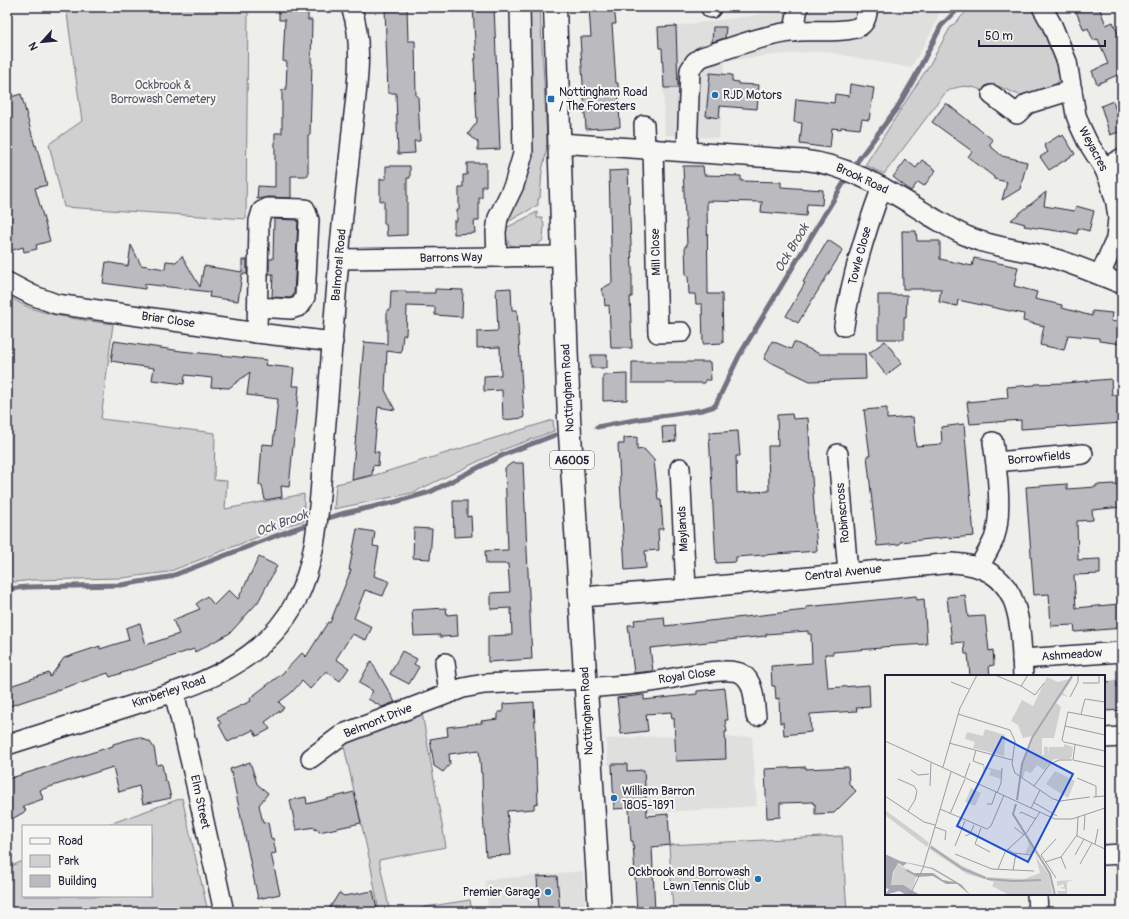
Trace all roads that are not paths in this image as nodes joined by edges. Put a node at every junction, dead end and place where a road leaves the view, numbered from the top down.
1 (351, 7) edge
2 (520, 7) edge
3 (555, 7) edge
4 (798, 7) edge
5 (868, 7) edge
6 (1042, 7) edge
7 (794, 32) junction
8 (1072, 90) junction
9 (992, 95) dead end
10 (644, 125) dead end
11 (560, 143) junction
12 (649, 148) junction
13 (687, 151) junction
14 (1122, 158) edge
15 (1104, 168) junction
16 (874, 183) junction
17 (563, 256) junction
18 (497, 257) junction
19 (339, 259) junction
20 (1100, 275) junction
21 (7, 282) edge
22 (1122, 284) edge
23 (258, 307) junction
24 (844, 326) dead end
25 (682, 332) dead end
26 (257, 333) junction
27 (333, 342) junction
28 (993, 442) dead end
29 (838, 454) dead end
30 (1083, 454) dead end
31 (996, 462) junction
32 (680, 468) dead end
33 (317, 522) joint
34 (979, 567) junction
35 (848, 573) junction
36 (686, 589) junction
37 (581, 597) junction
38 (1122, 652) edge
39 (445, 663) dead end
40 (1023, 668) edge
41 (585, 683) junction
42 (174, 692) junction
43 (449, 693) junction
44 (756, 716) dead end
45 (1122, 737) edge
46 (1105, 738) edge
47 (7, 745) edge
48 (311, 758) dead end
49 (1122, 854) edge
50 (1105, 855) edge
51 (1037, 895) edge
52 (224, 912) edge
53 (600, 912) edge
54 (1038, 912) edge

1 - 19 street, Balmoral Road
2 - 18 street
3 - 11 main road, Nottingham Road / A6005
4 - 7 street
5 - 7 street
6 - 8 street, Weyacres
7 - 13 street
8 - 9 street
8 - 15 street, Weyacres
10 - 12 street
11 - 12 street, Brook Road
11 - 17 main road, Nottingham Road / A6005
12 - 13 street, Brook Road
12 - 25 street, Mill Close
13 - 16 street, Brook Road
14 - 15 street
15 - 20 street, Weyacres
16 - 20 street, Brook Road
16 - 24 street, Towle Close
17 - 18 street, Barrons Way
17 - 37 main road, Nottingham Road / A6005
18 - 19 street, Barrons Way
19 - 27 street, Balmoral Road
20 - 22 street, Brook Road
21 - 26 street, Briar Close
23 - 23 street
23 - 26 street
26 - 27 street, Briar Close
27 - 33 street, Balmoral Road
28 - 31 street, Borrowfields
29 - 35 street, Robinscross
30 - 31 street, Borrowfields
31 - 34 street, Borrowfields
32 - 36 street, Maylands
33 - 42 street, Kimberley Road
34 - 35 street, Central Avenue
34 - 40 street, Central Avenue
35 - 36 street, Central Avenue
36 - 37 street, Central Avenue
37 - 41 main road, Nottingham Road / A6005
38 - 40 street, Ashmeadow
39 - 43 street
41 - 43 street, Belmont Drive
41 - 44 street, Royal Close
41 - 53 main road, Nottingham Road / A6005
42 - 47 street, Kimberley Road
42 - 52 street, Elm Street
43 - 48 street, Belmont Drive
45 - 46 street
49 - 50 street
51 - 54 street

